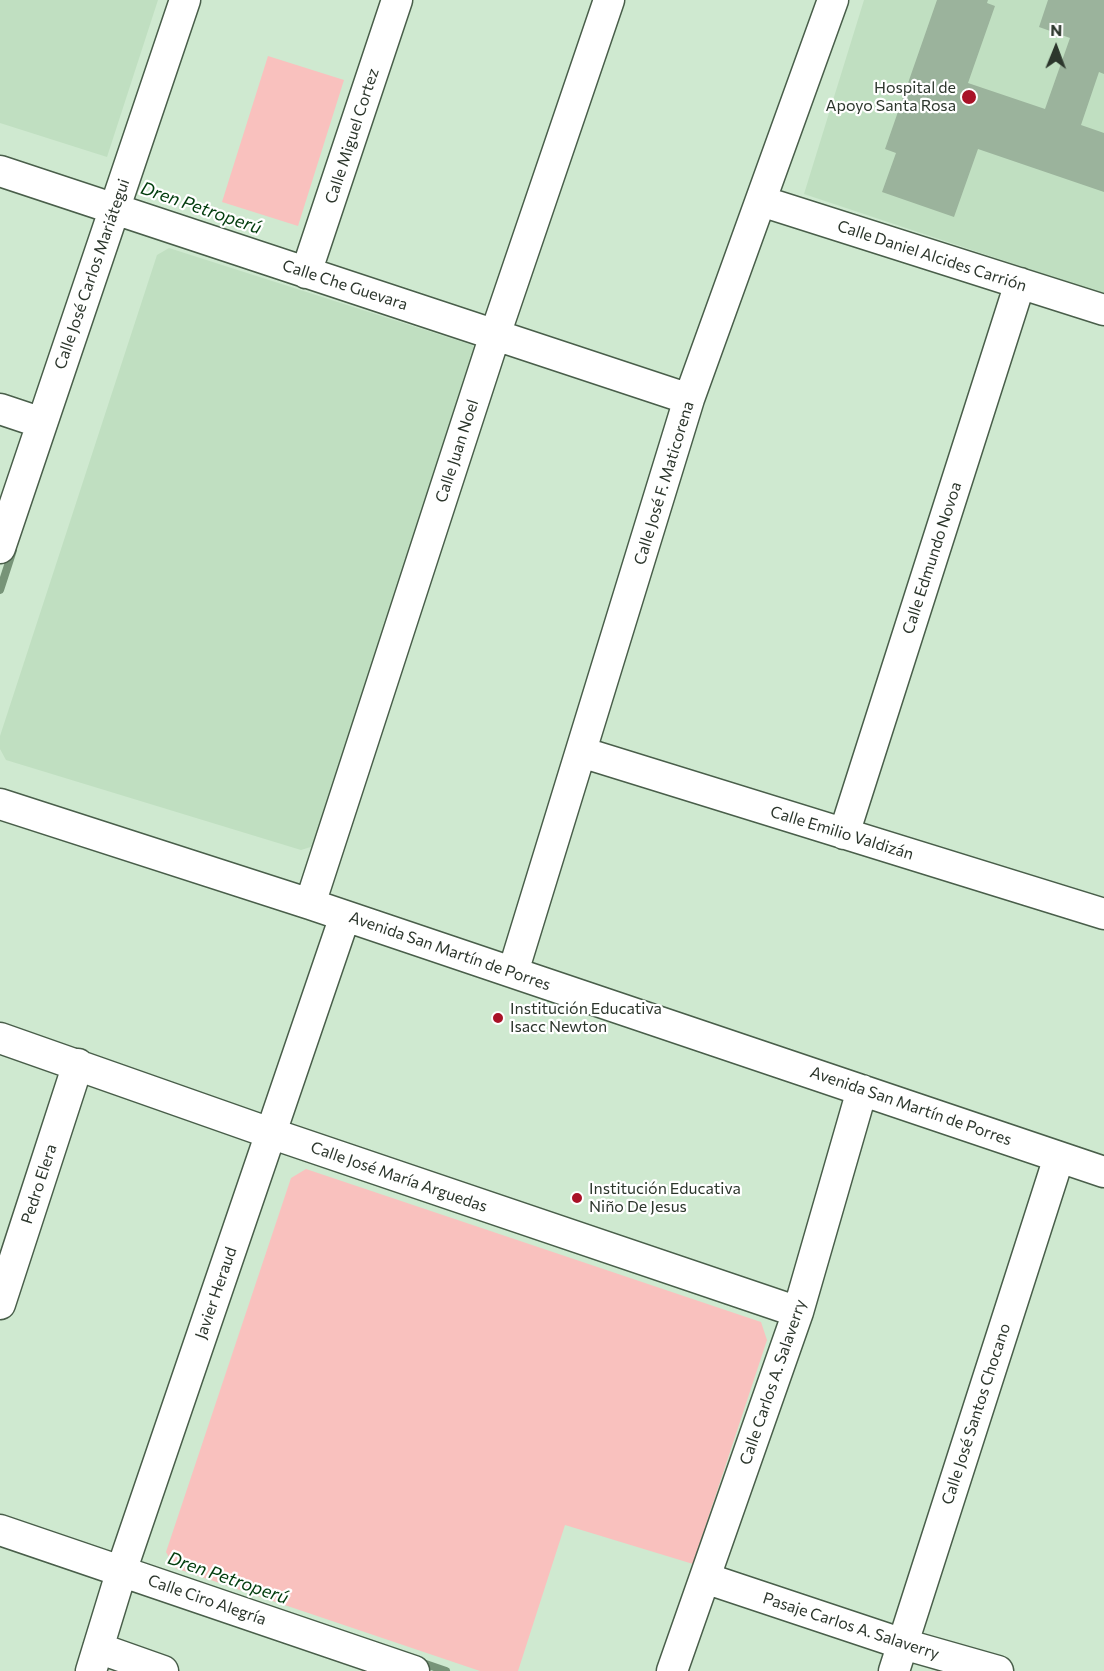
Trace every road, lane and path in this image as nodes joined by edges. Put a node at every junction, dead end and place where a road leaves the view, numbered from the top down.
1 (185, 0) edge
2 (397, 0) edge
3 (609, 0) edge
4 (833, 0) edge
5 (0, 171) edge
6 (761, 201) junction
7 (114, 209) junction
8 (306, 273) junction
9 (1020, 283) junction
10 (1104, 310) edge
11 (495, 335) junction
12 (690, 399) junction
13 (0, 409) edge
14 (42, 423) junction
15 (0, 548) edge
16 (581, 752) junction
17 (0, 804) edge
18 (844, 834) junction
19 (310, 904) junction
20 (1104, 914) edge
21 (345, 916) junction
22 (513, 972) junction
23 (0, 1038) edge
24 (78, 1064) junction
25 (862, 1090) junction
26 (270, 1133) junction
27 (1059, 1157) junction
28 (1104, 1172) edge
29 (0, 1304) edge
30 (798, 1312) junction
31 (0, 1530) edge
32 (122, 1571) junction
33 (705, 1578) junction
34 (898, 1658) edge
35 (94, 1660) edge
36 (163, 1671) edge
37 (414, 1671) edge
38 (672, 1671) edge
39 (998, 1671) edge

1 - 7 street, Calle José Carlos Mariátegui
2 - 8 street, Calle Miguel Cortez
3 - 11 street, Calle Juan Noel
4 - 6 street, Calle José F. Maticorena
5 - 7 street, Calle Che Guevara
6 - 9 street, Calle Daniel Alcides Carrión
6 - 12 street, Calle José F. Maticorena
7 - 8 street, Calle Che Guevara
7 - 14 street, Calle José Carlos Mariátegui
8 - 11 street, Calle Che Guevara
9 - 10 street, Calle Daniel Alcides Carrión
9 - 18 street, Calle Edmundo Novoa
11 - 12 street, Calle Che Guevara
11 - 19 street, Calle Juan Noel
12 - 16 street, Calle José F. Maticorena
13 - 14 street
14 - 15 street, Calle José Carlos Mariátegui
16 - 18 street, Calle Emilio Valdizán
16 - 22 street, Calle José F. Maticorena
17 - 19 street, Avenida San Martín de Porres
18 - 20 street, Calle Emilio Valdizán
19 - 21 street, Avenida San Martín de Porres
21 - 22 street, Avenida San Martín de Porres
21 - 26 street, Javier Heraud
22 - 25 street, Avenida San Martín de Porres
23 - 24 street, Calle José María Arguedas
24 - 26 street, Calle José María Arguedas
24 - 29 street, Pedro Elera
25 - 27 street, Avenida San Martín de Porres
25 - 30 street, Calle Carlos A. Salaverry
26 - 30 street, Calle José María Arguedas
26 - 32 street, Javier Heraud
27 - 28 street, Avenida San Martín de Porres
27 - 34 street, Calle José Santos Chocano
30 - 33 street, Calle Carlos A. Salaverry
31 - 32 street, Calle Ciro Alegría
32 - 35 street, Javier Heraud
32 - 37 street, Calle Ciro Alegría
33 - 34 street, Pasaje Carlos A. Salaverry
33 - 38 street, Calle Carlos A. Salaverry
34 - 39 street, Pasaje Carlos A. Salaverry
35 - 36 street

